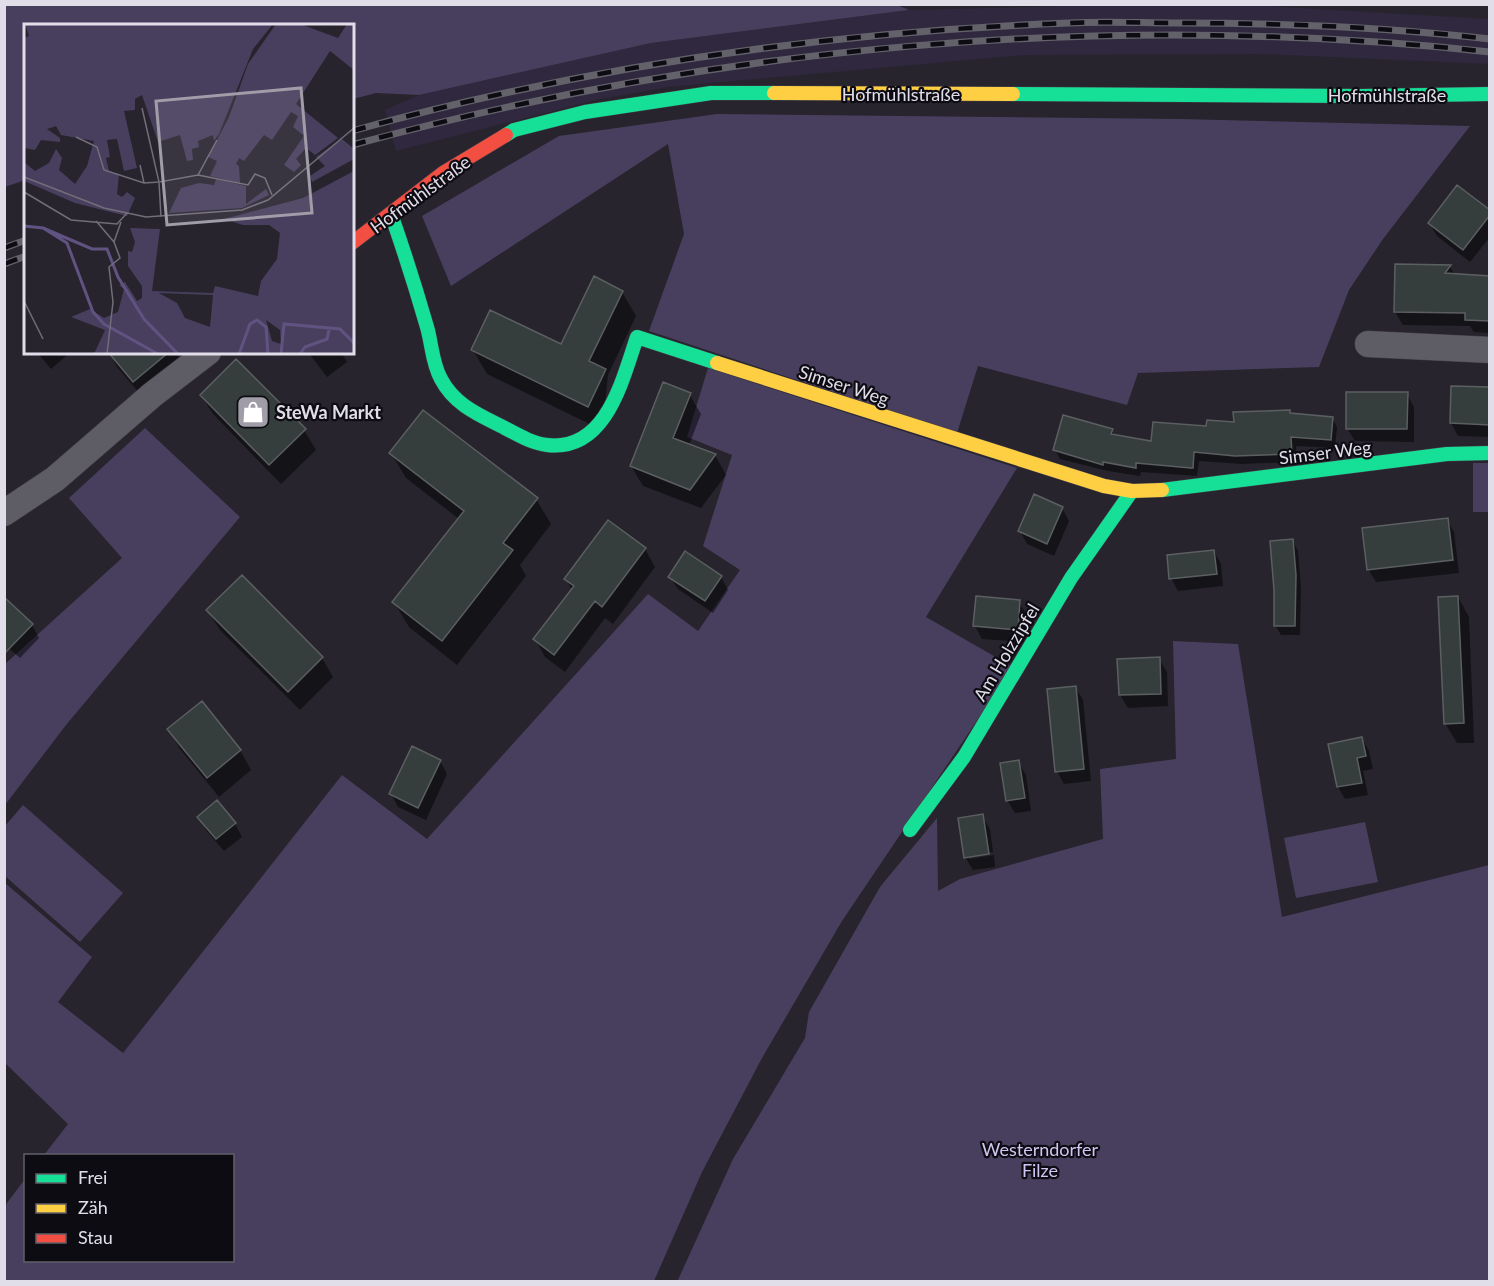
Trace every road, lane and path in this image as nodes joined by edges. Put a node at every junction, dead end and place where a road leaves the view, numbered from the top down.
1 (1490, 94) edge
2 (391, 214) junction
3 (354, 242) edge
4 (1368, 344) dead end
5 (1490, 350) edge
6 (205, 354) edge
7 (1490, 453) edge
8 (1132, 491) junction
9 (4, 513) edge
10 (910, 830) dead end

1 - 2 street, Hofmühlstraße
2 - 3 street, Hofmühlstraße
2 - 8 street, Simser Weg
4 - 5 street
6 - 9 street
7 - 8 street, Simser Weg
8 - 10 street, Am Holzzipfel

